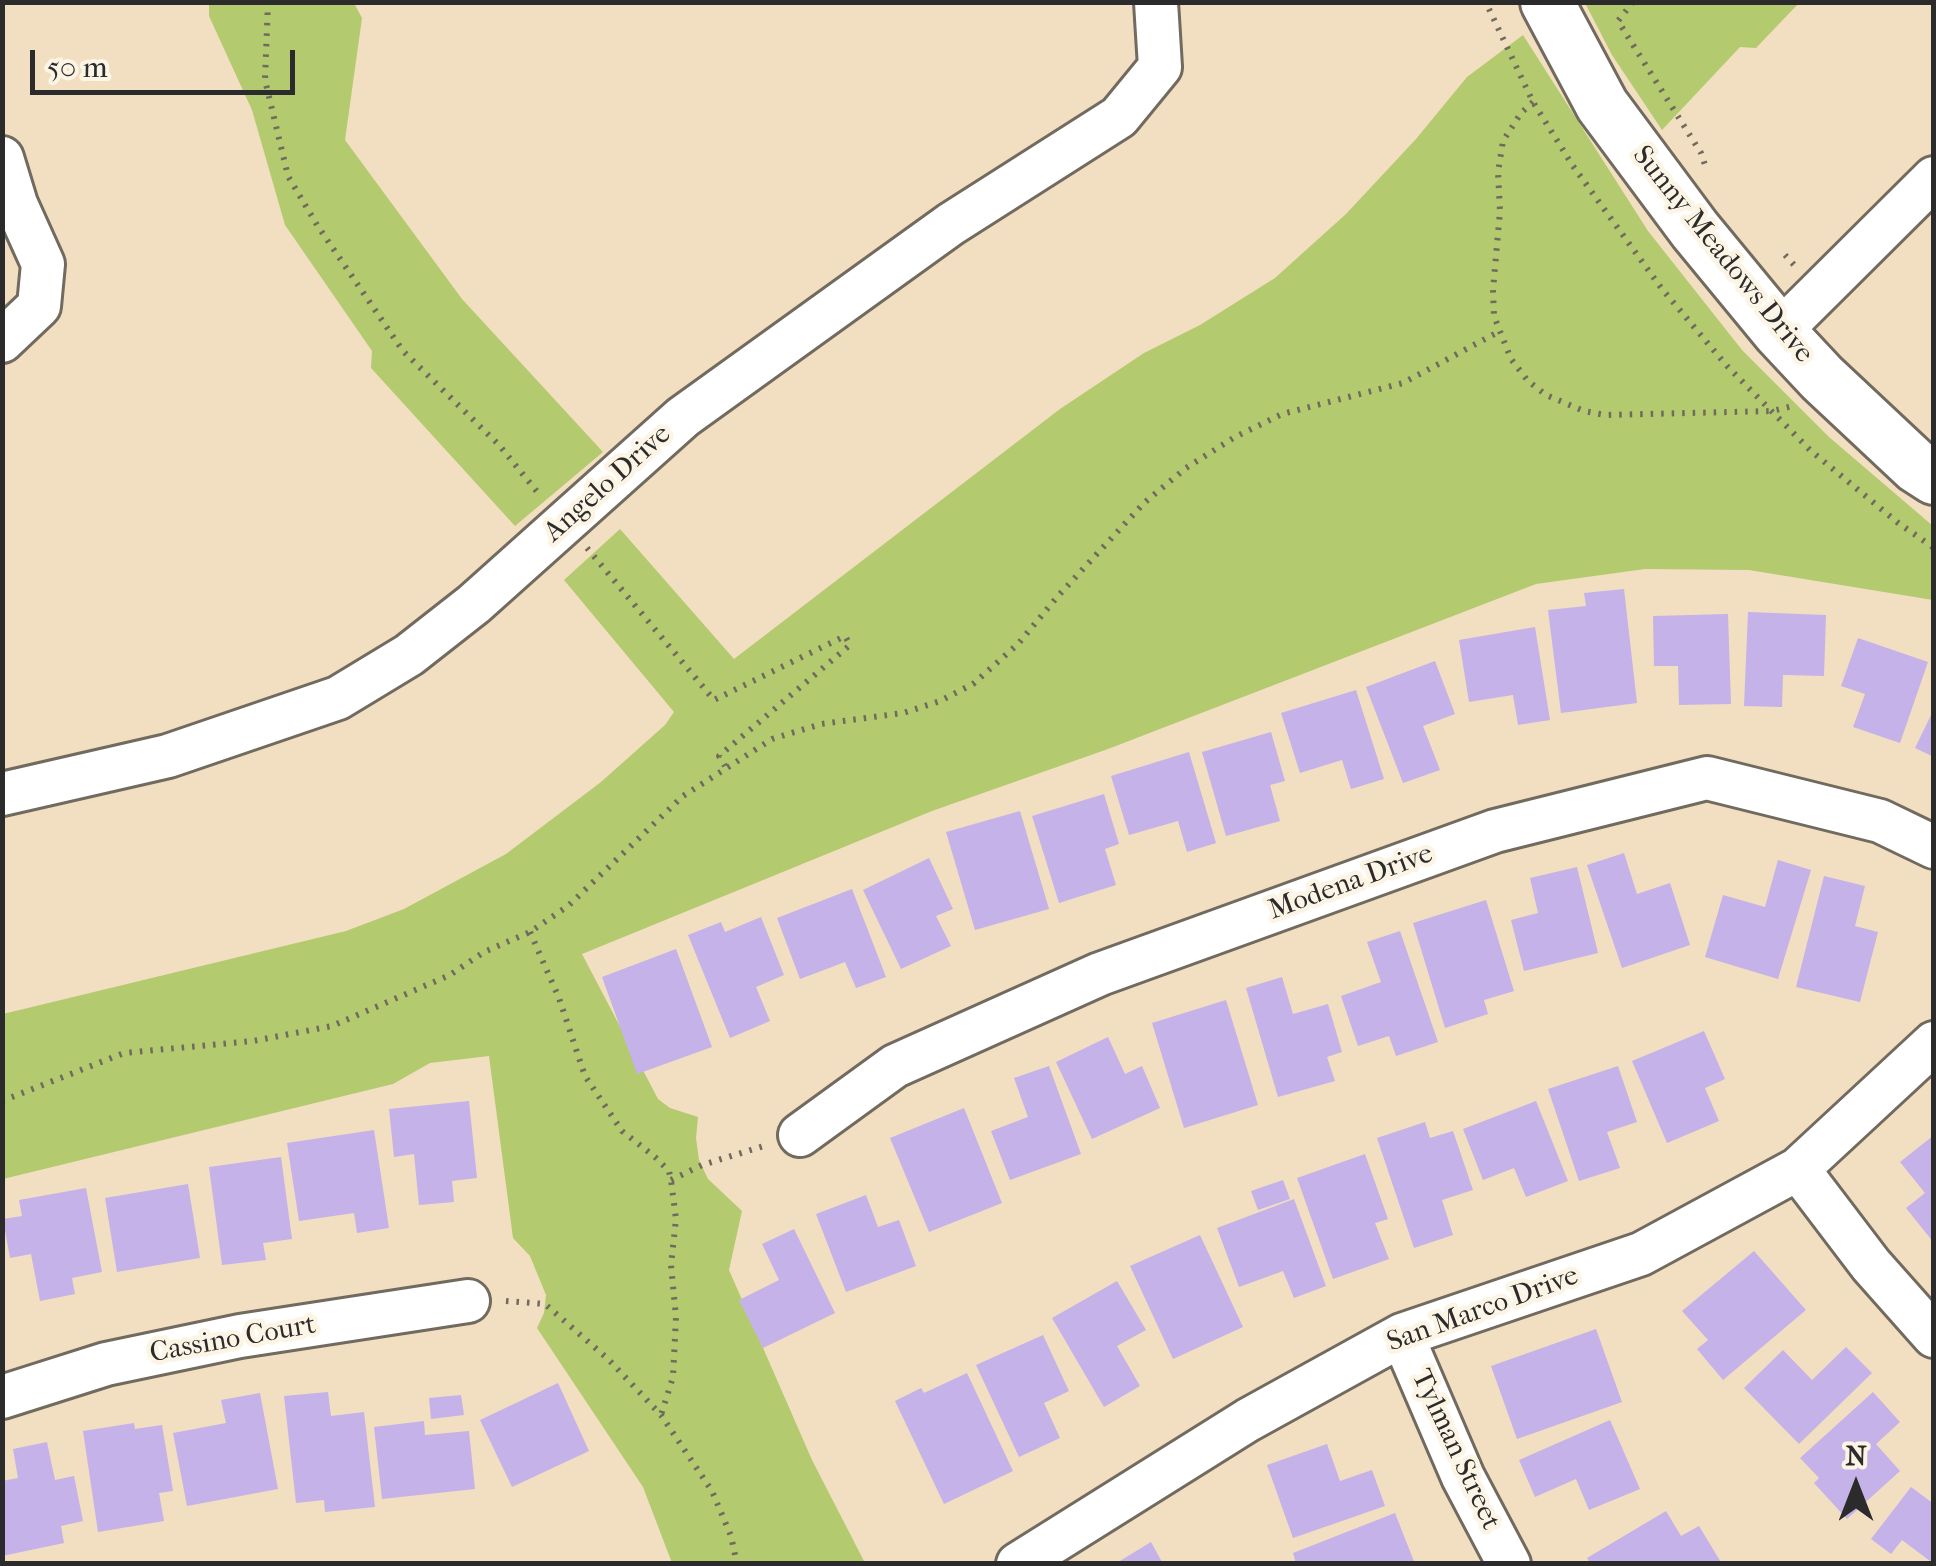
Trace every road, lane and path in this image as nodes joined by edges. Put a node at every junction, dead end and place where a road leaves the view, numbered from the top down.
1 (268, 2) edge
2 (1156, 2) edge
3 (1547, 2) edge
4 (1633, 2) edge
5 (1490, 9) dead end
6 (1534, 102) junction
7 (2, 158) edge
8 (1709, 176) dead end
9 (1934, 178) edge
10 (1500, 331) junction
11 (1779, 332) junction
12 (2, 341) edge
13 (1796, 404) dead end
14 (1772, 411) junction
15 (1934, 478) edge
16 (565, 522) junction
17 (1934, 548) edge
18 (725, 767) junction
19 (2, 794) edge
20 (1934, 846) edge
21 (530, 932) junction
22 (1934, 1043) edge
23 (2, 1101) edge
24 (800, 1135) joint
25 (1798, 1169) junction
26 (671, 1180) junction
27 (468, 1301) joint
28 (1402, 1335) junction
29 (1934, 1336) edge
30 (2, 1397) edge
31 (661, 1415) junction
32 (738, 1564) edge
33 (1018, 1564) edge
34 (1509, 1564) edge

1 - 16 path
2 - 16 street, Angelo Drive
3 - 11 street, Sunny Meadows Drive
4 - 8 path
5 - 6 path
6 - 10 path
6 - 14 path
7 - 12 street
9 - 11 street
10 - 14 path
10 - 18 path
11 - 15 street, Sunny Meadows Drive
13 - 14 path
14 - 17 path
16 - 18 path
16 - 19 street, Angelo Drive
18 - 21 path
20 - 24 street, Modena Drive
21 - 23 path
21 - 26 path
22 - 25 street, San Marco Drive
24 - 26 path
25 - 28 street, San Marco Drive
25 - 29 street
26 - 31 path
27 - 30 street, Cassino Court
27 - 31 path
28 - 33 street, San Marco Drive
28 - 34 street, Tylman Street
31 - 32 path

